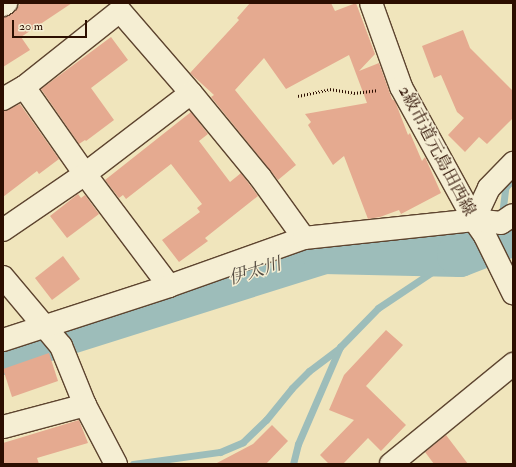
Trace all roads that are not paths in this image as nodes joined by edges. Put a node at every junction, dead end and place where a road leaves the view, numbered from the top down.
1 (6, 3) edge
2 (371, 3) edge
3 (3, 5) edge
4 (24, 87) junction
5 (191, 93) junction
6 (3, 99) edge
7 (513, 163) edge
8 (85, 174) junction
9 (513, 215) edge
10 (474, 220) junction
11 (3, 230) edge
12 (304, 238) junction
13 (3, 278) edge
14 (169, 286) junction
15 (513, 293) edge
16 (52, 335) junction
17 (3, 340) edge
18 (513, 364) edge
19 (85, 405) junction
20 (3, 427) edge
21 (115, 460) edge
22 (404, 460) edge

1 - 3 street
2 - 10 street, 2級市道元島田西線
4 - 5 street
4 - 6 street
4 - 8 street
5 - 8 street
5 - 12 street
7 - 10 street
8 - 11 street
8 - 14 street
9 - 10 street
10 - 12 street
10 - 15 street, 2級市道元島田西線
12 - 14 street
13 - 16 street
14 - 16 street
16 - 17 street
16 - 19 street
18 - 22 street
19 - 20 street
19 - 21 street

